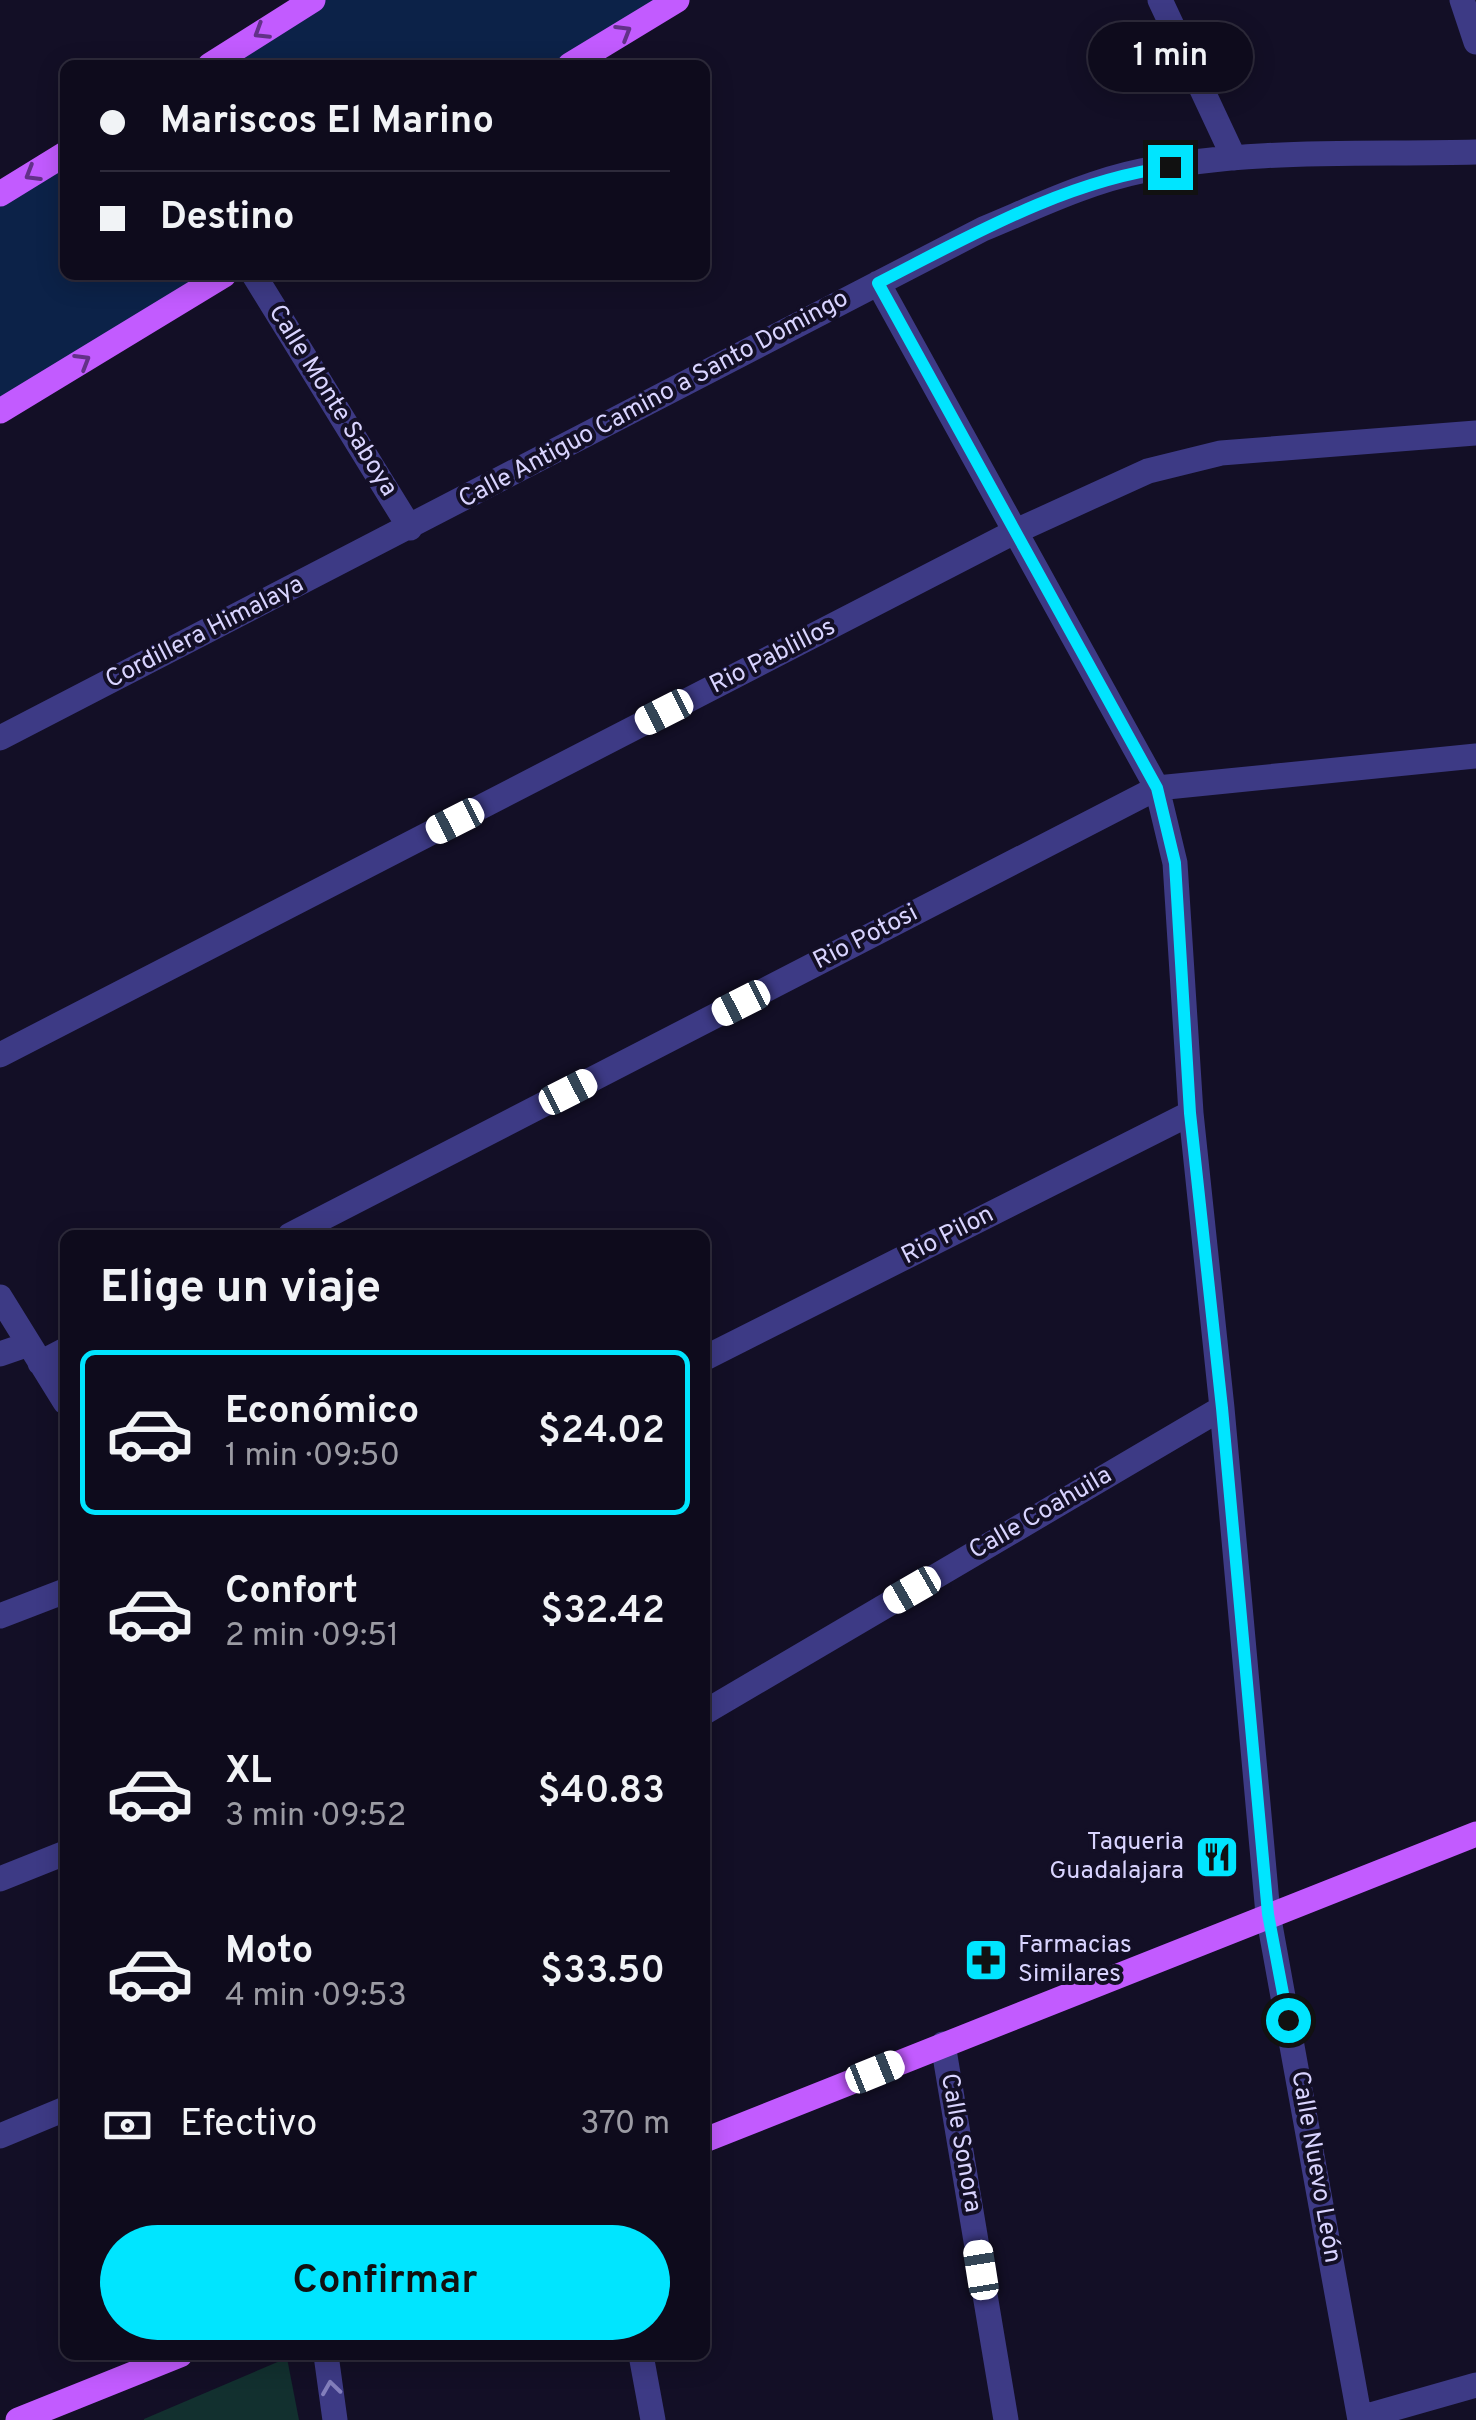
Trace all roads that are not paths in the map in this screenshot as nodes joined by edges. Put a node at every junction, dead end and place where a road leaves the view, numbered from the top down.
1 (313, 0) edge
2 (678, 0) edge
3 (1160, 0) edge
4 (1462, 0) edge
5 (1476, 42) edge
6 (218, 60) edge
7 (578, 60) edge
8 (1476, 152) edge
9 (60, 157) edge
10 (1234, 158) junction
11 (0, 194) edge
12 (216, 280) edge
13 (257, 280) edge
14 (878, 283) junction
15 (0, 411) edge
16 (1476, 433) edge
17 (410, 528) junction
18 (1014, 532) junction
19 (0, 738) edge
20 (1476, 756) edge
21 (1157, 788) junction
22 (0, 1055) edge
23 (1190, 1113) junction
24 (300, 1230) edge
25 (0, 1297) edge
26 (60, 1350) edge
27 (34, 1353) junction
28 (0, 1354) edge
29 (710, 1355) edge
30 (60, 1394) edge
31 (1222, 1408) junction
32 (60, 1592) edge
33 (0, 1616) edge
34 (710, 1709) edge
35 (1476, 1834) edge
36 (60, 1855) edge
37 (0, 1878) edge
38 (1268, 1914) junction
39 (943, 2044) junction
40 (60, 2111) edge
41 (0, 2136) edge
42 (710, 2138) edge
43 (168, 2360) edge
44 (327, 2360) edge
45 (643, 2360) edge
46 (1476, 2385) edge
47 (1360, 2419) edge
48 (18, 2420) edge
49 (336, 2420) edge
50 (653, 2420) edge
51 (1006, 2420) edge

1 -> 6 main road
7 -> 2 main road
3 - 10 street
4 - 5 street
8 - 10 street, Calle Antiguo Camino a Santo Domingo
9 -> 11 main road
10 - 14 street, Calle Antiguo Camino a Santo Domingo
15 -> 12 main road
13 - 17 street, Calle Monte Saboya
14 - 17 street, Calle Antiguo Camino a Santo Domingo
14 - 18 street, Calle Nuevo León
16 - 18 street, Rio Pablillos
17 - 19 street, Cordillera Himalaya
18 - 21 street, Calle Nuevo León
18 - 22 street, Rio Pablillos
20 - 21 street, Rio Potosi
21 - 23 street, Calle Nuevo León
21 - 24 street, Rio Potosi
23 - 29 street, Rio Pilon
23 - 31 street, Calle Nuevo León
25 - 27 street
26 - 27 street
27 - 28 street
27 - 30 street
31 - 34 street, Calle Coahuila
31 - 38 street, Calle Nuevo León
32 - 33 street
35 - 38 main road
36 - 37 street
38 - 39 main road
38 - 47 street, Calle Nuevo León
39 - 42 main road
39 - 51 street, Calle Sonora
40 - 41 street
43 - 48 main road
49 -> 44 street
45 - 50 street
46 - 47 street

